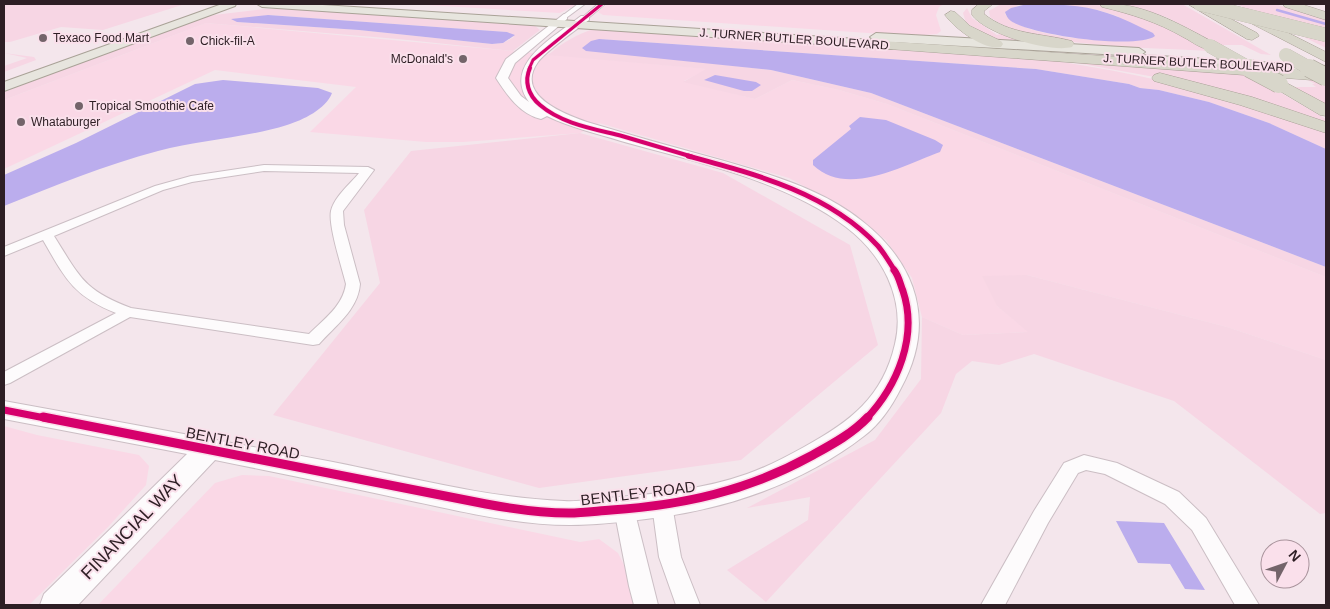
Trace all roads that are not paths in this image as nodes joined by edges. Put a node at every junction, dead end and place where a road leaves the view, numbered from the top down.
1 (205, 4) edge
2 (231, 4) edge
3 (262, 4) edge
4 (349, 4) edge
5 (582, 4) edge
6 (602, 4) edge
7 (986, 4) edge
8 (1106, 4) edge
9 (1194, 4) edge
10 (1200, 4) edge
11 (1222, 4) edge
12 (1289, 4) edge
13 (301, 7) junction
14 (954, 10) edge
15 (1326, 16) edge
16 (560, 20) junction
17 (580, 22) junction
18 (176, 23) junction
19 (1326, 35) edge
20 (926, 40) junction
21 (1261, 41) dead end
22 (866, 44) junction
23 (997, 44) junction
24 (1139, 52) junction
25 (1282, 53) dead end
26 (1048, 54) junction
27 (59, 56) junction
28 (1023, 56) junction
29 (82, 58) junction
30 (1326, 62) edge
31 (4, 75) edge
32 (1326, 77) edge
33 (4, 87) edge
34 (1326, 111) edge
35 (592, 128) junction
36 (1326, 128) edge
37 (46, 234) junction
38 (4, 252) edge
39 (128, 312) junction
40 (4, 379) edge
41 (4, 410) edge
42 (209, 449) junction
43 (662, 505) junction
44 (624, 509) junction
45 (56, 605) edge
46 (646, 605) edge
47 (688, 605) edge
48 (993, 605) edge
49 (1248, 605) edge

1 - 27 main road
2 - 18 main road
3 - 13 main road, J. TURNER BUTLER BOULEVARD
4 - 16 main road, J. TURNER BUTLER BOULEVARD
5 - 16 street
6 - 17 street
7 - 24 highway
8 - 34 highway, bridge
9 - 21 highway
10 - 19 highway, bridge
11 - 30 highway
12 - 15 highway
13 - 16 main road, J. TURNER BUTLER BOULEVARD
13 - 18 main road
14 - 20 highway
14 - 23 highway
16 - 17 main road, J. TURNER BUTLER BOULEVARD
16 - 35 street, BENTLEY ROAD
17 - 20 main road, J. TURNER BUTLER BOULEVARD
17 - 22 main road, J. TURNER BUTLER BOULEVARD
17 - 35 street, BENTLEY ROAD
18 - 29 main road
20 - 23 main road, J. TURNER BUTLER BOULEVARD
22 - 26 main road, J. TURNER BUTLER BOULEVARD
22 - 28 highway
23 - 24 main road, J. TURNER BUTLER BOULEVARD
23 - 26 highway
24 - 30 highway, J. TURNER BUTLER BOULEVARD
25 - 32 highway, bridge
26 - 30 main road, J. TURNER BUTLER BOULEVARD
27 - 29 main road
27 - 31 main road
28 - 32 highway
28 - 36 highway
29 - 33 main road
35 - 43 street, BENTLEY ROAD
37 - 38 street
37 - 39 street
37 - 39 street
39 - 40 street
41 - 42 street, BENTLEY ROAD
42 - 44 street, BENTLEY ROAD
42 - 45 street, FINANCIAL WAY
43 - 44 street, BENTLEY ROAD
43 - 47 street
44 - 46 street
48 - 49 street

